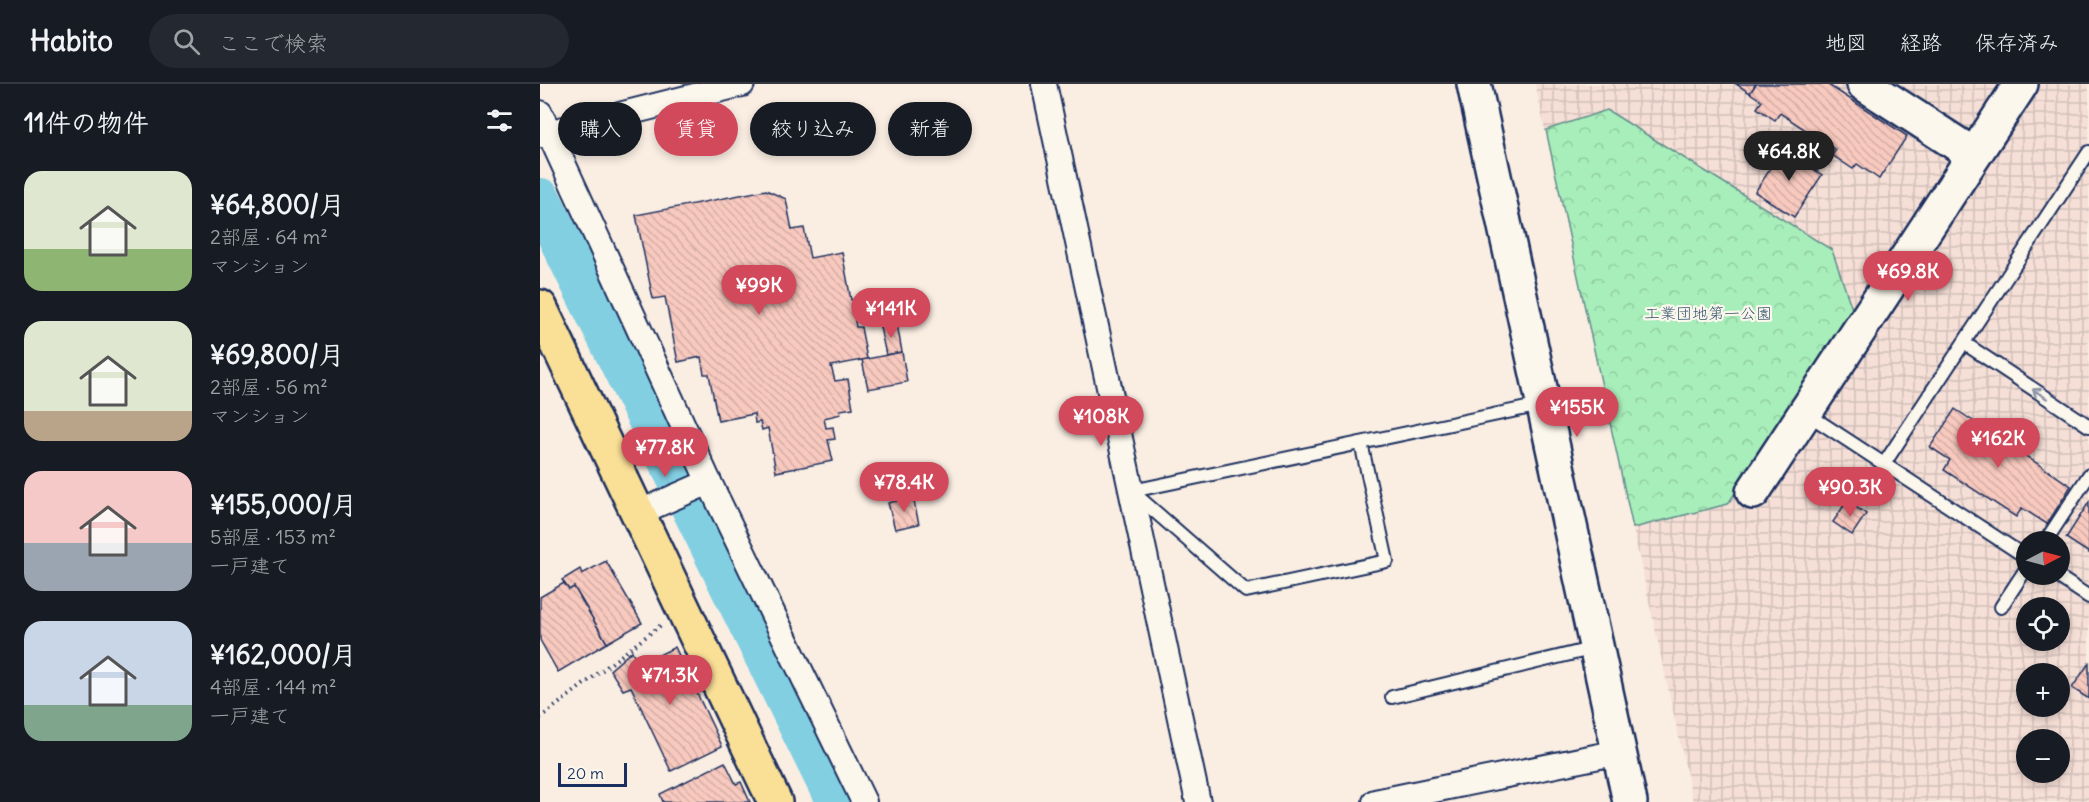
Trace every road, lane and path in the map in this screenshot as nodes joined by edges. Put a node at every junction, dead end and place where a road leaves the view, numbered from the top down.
1 (742, 84) edge
2 (1044, 84) edge
3 (1474, 84) edge
4 (1864, 84) edge
5 (2020, 84) edge
6 (716, 87) edge
7 (543, 127) edge
8 (1974, 155) junction
9 (2088, 158) edge
10 (540, 308) edge
11 (1964, 343) junction
12 (1544, 404) junction
13 (1805, 412) junction
14 (2089, 426) edge
15 (1361, 443) junction
16 (1884, 464) junction
17 (2089, 474) edge
18 (709, 482) junction
19 (1132, 491) junction
20 (1753, 492) dead end
21 (638, 513) junction
22 (2052, 531) edge
23 (2016, 550) edge
24 (2016, 584) edge
25 (2070, 585) edge
26 (2089, 597) edge
27 (2001, 607) dead end
28 (683, 608) junction
29 (1597, 648) junction
30 (1392, 696) dead end
31 (540, 718) edge
32 (1619, 752) junction
33 (775, 802) edge
34 (864, 802) edge
35 (1198, 802) edge
36 (1375, 802) edge
37 (1630, 802) edge

1 - 6 street
2 - 19 street
3 - 12 street
4 - 8 street
5 - 8 street
6 - 7 street
7 - 18 street
8 - 13 street
9 - 11 lane
10 - 21 highway
14 -> 11 lane
11 - 16 lane
12 - 15 lane
12 - 29 street
13 - 16 lane
13 - 20 street
15 - 19 lane
15 - 19 lane
16 - 23 lane
17 - 22 lane
18 - 21 street
18 - 34 street
19 - 35 street
21 - 28 highway
24 - 27 lane
25 - 26 lane
28 - 31 path
28 - 33 highway
29 - 30 lane
29 - 32 street
32 - 36 street
32 - 37 street

